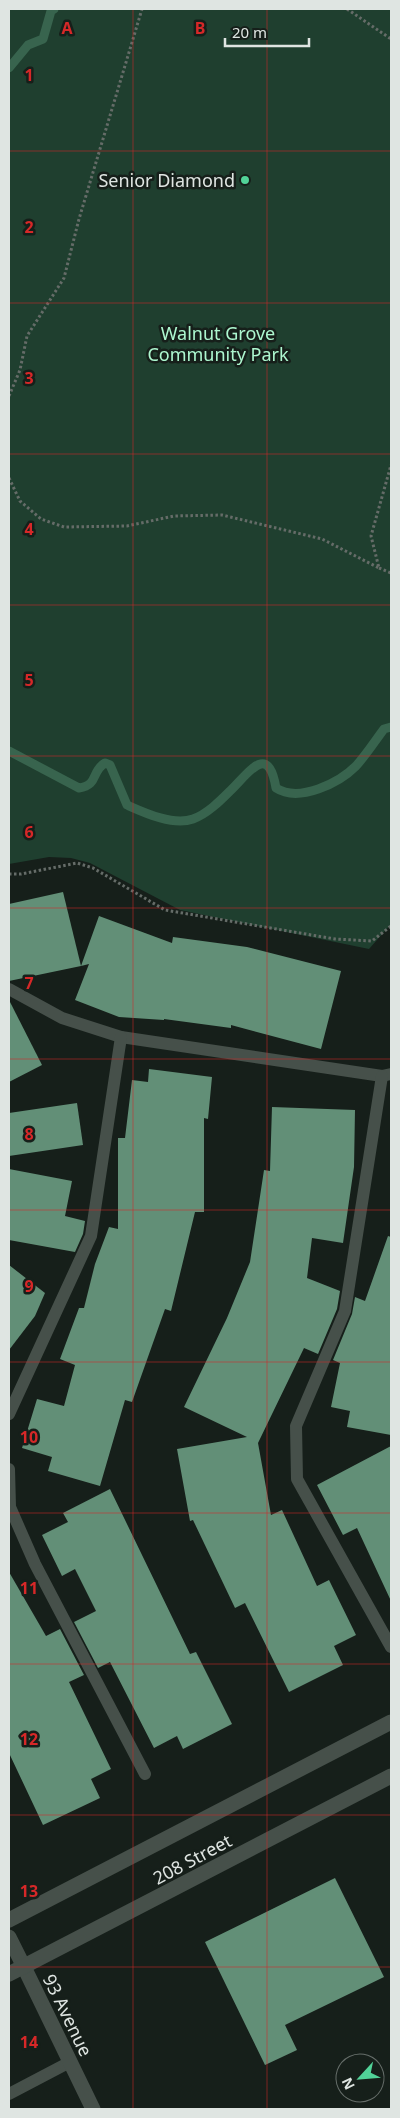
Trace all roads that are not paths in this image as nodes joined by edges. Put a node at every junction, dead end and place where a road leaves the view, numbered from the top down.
1 (9, 989) edge
2 (121, 1037) junction
3 (386, 1075) edge
4 (9, 1414) edge
5 (9, 1469) edge
6 (391, 1647) edge
7 (391, 1722) edge
8 (145, 1774) dead end
9 (391, 1776) edge
10 (9, 1920) edge
11 (9, 1937) edge
12 (24, 1966) junction
13 (9, 1974) edge
14 (70, 2062) junction
15 (9, 2094) edge
16 (93, 2109) edge

1 - 2 lane
2 - 3 lane
2 - 4 lane
3 - 6 lane
5 - 8 lane
7 - 10 main road, 208 Street
9 - 12 main road, 208 Street
11 - 12 main road, 93 Avenue
12 - 13 main road, 208 Street
12 - 14 main road, 93 Avenue
14 - 15 lane
14 - 16 main road, 93 Avenue

